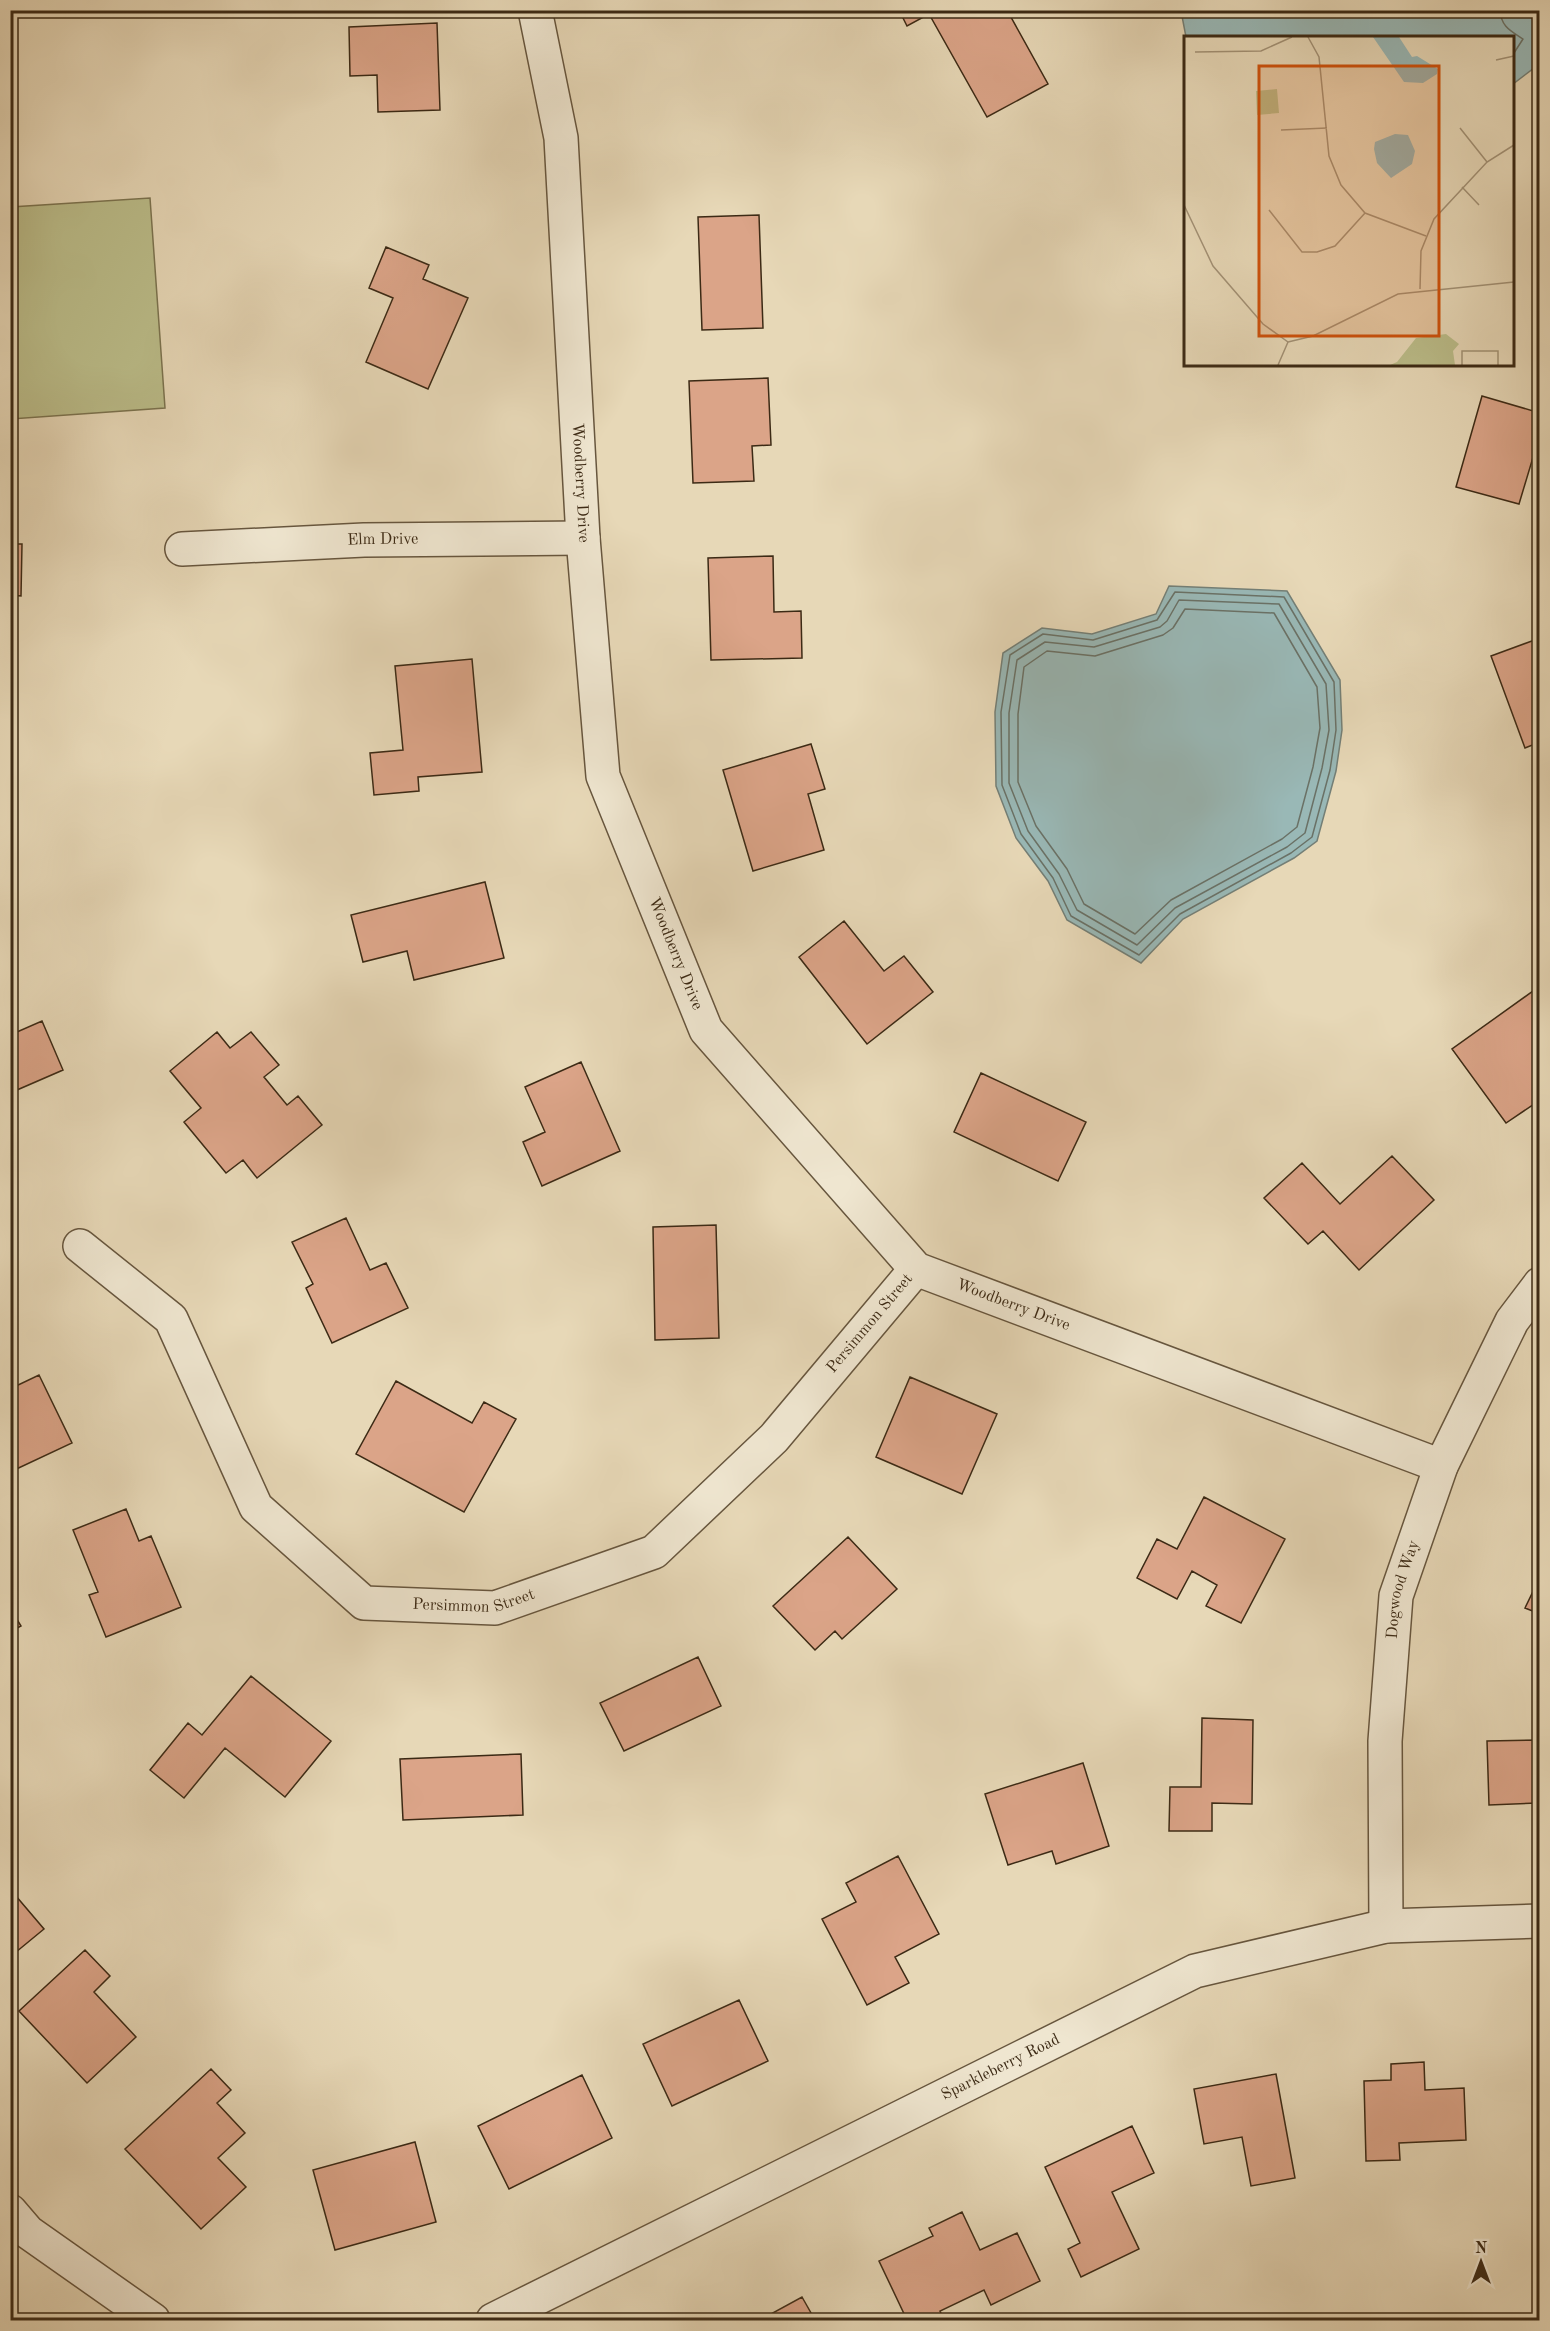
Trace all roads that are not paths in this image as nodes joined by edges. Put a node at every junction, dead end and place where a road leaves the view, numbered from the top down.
1 (536, 10) edge
2 (583, 538) junction
3 (182, 549) dead end
4 (80, 1246) dead end
5 (916, 1269) junction
6 (1539, 1284) edge
7 (1441, 1466) junction
8 (1539, 1921) edge
9 (1386, 1926) junction
10 (10, 2211) edge
11 (153, 2320) edge
12 (493, 2320) edge

1 - 2 street, Woodberry Drive
2 - 3 street, Elm Drive
2 - 5 street, Woodberry Drive
4 - 5 street, Persimmon Street
5 - 7 street, Woodberry Drive
6 - 7 street, Dogwood Way
7 - 9 street, Dogwood Way
8 - 9 street, Sparkleberry Road
9 - 12 street, Sparkleberry Road
10 - 11 street

